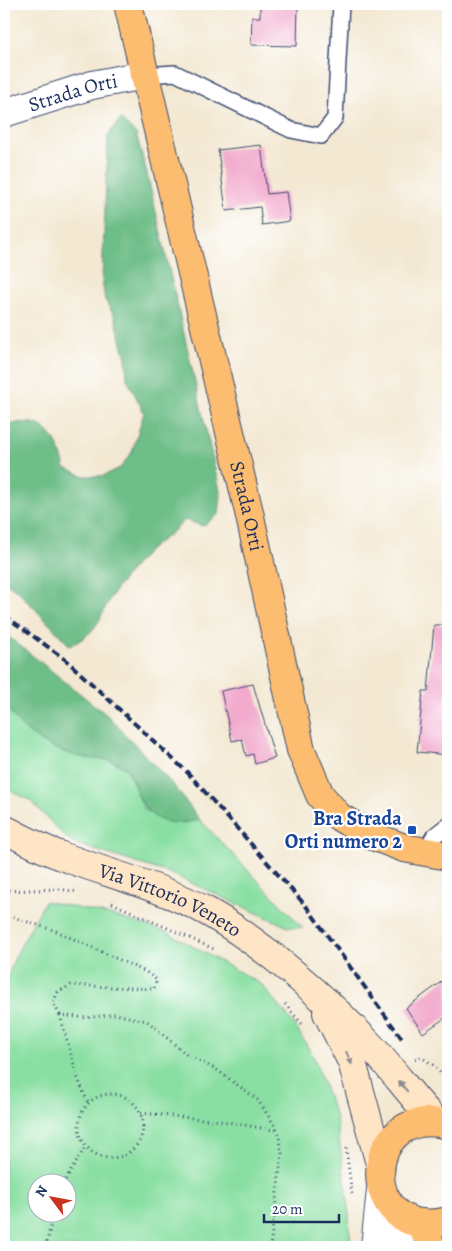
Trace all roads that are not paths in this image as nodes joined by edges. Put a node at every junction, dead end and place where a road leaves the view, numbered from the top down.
1 (128, 4) edge
2 (340, 4) edge
3 (144, 75) junction
4 (4, 114) edge
5 (448, 825) edge
6 (4, 829) edge
7 (437, 854) edge
8 (320, 998) junction
9 (442, 1124) edge
10 (380, 1177) junction
11 (448, 1221) edge
12 (414, 1222) junction
13 (375, 1247) edge
14 (395, 1247) edge
15 (432, 1247) edge

1 - 3 main road, Strada Orti
2 - 3 lane
3 - 4 street, Strada Orti
3 - 7 main road, Strada Orti
5 - 7 lane
6 - 8 main road, Via Vittorio Veneto
9 -> 8 main road, Via Vittorio Veneto
8 -> 10 main road, Via Vittorio Veneto
9 - 10 main road
10 - 12 main road
10 - 13 street
11 - 12 main road
12 - 14 street
12 - 15 main road

